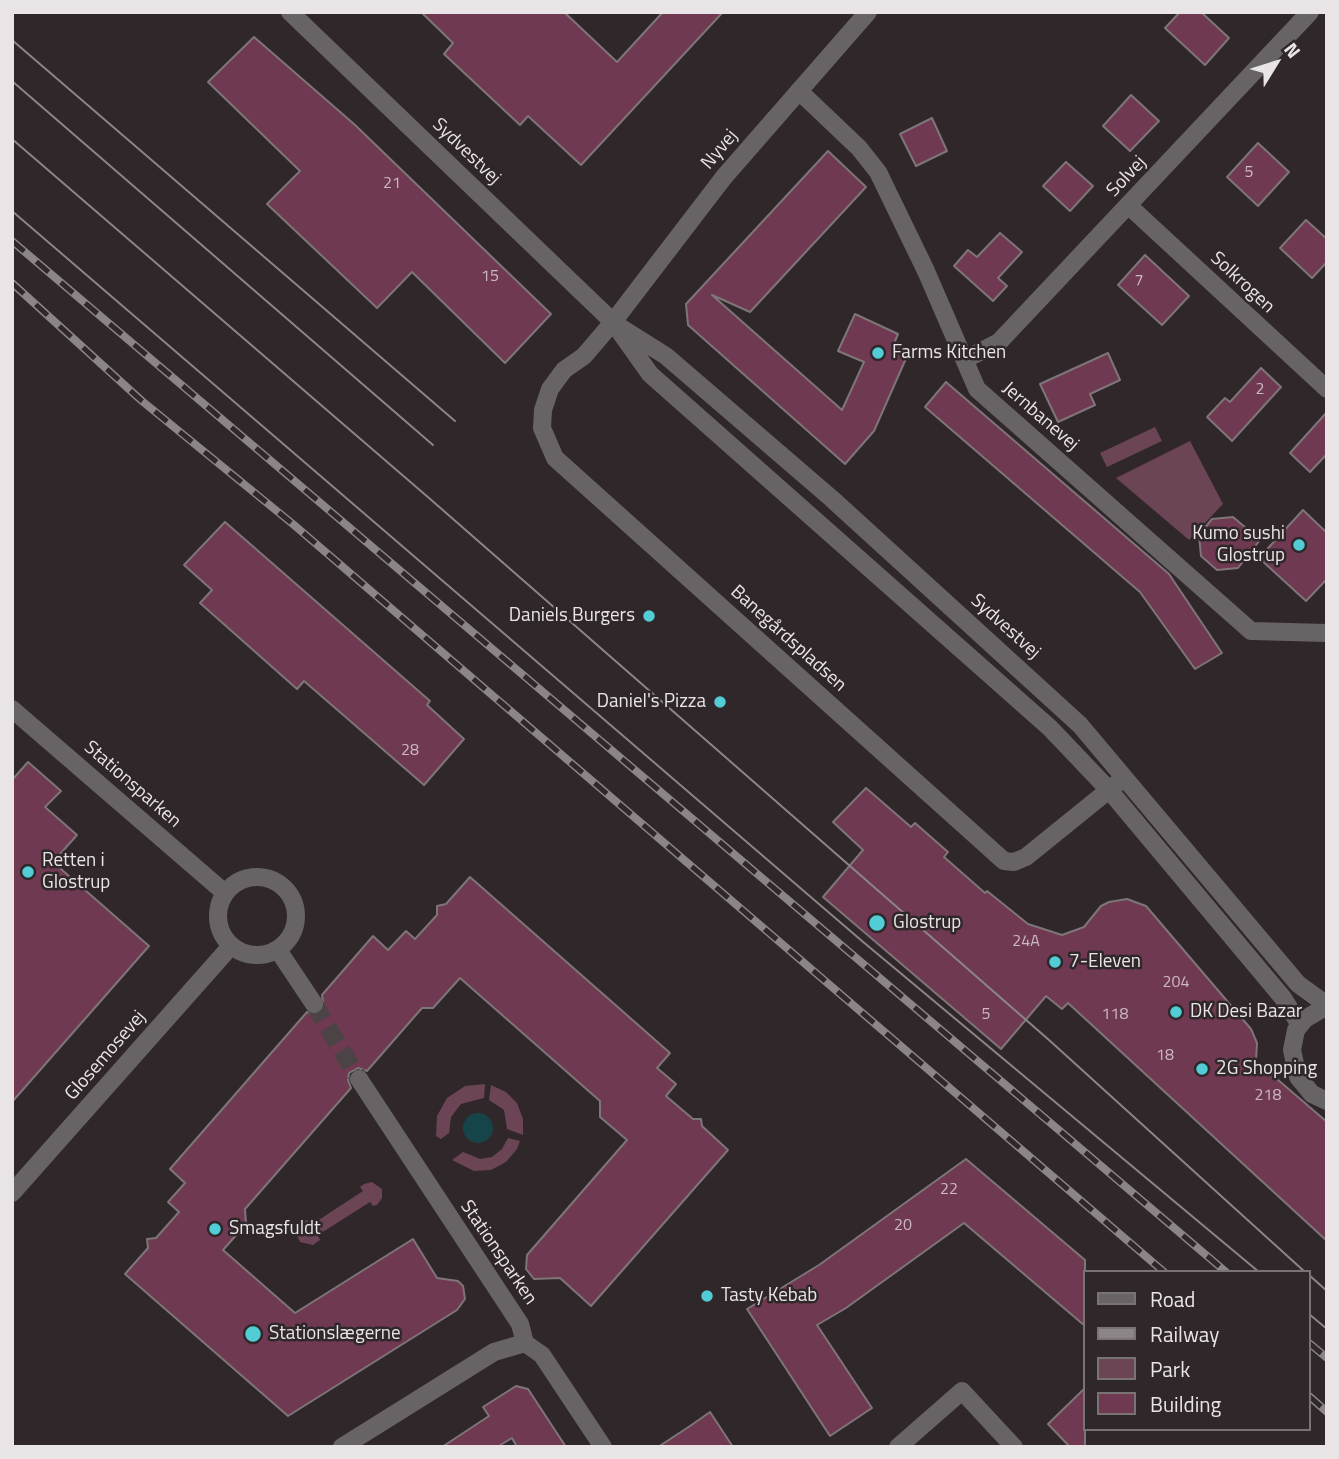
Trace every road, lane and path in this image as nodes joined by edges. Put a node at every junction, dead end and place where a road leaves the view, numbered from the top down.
1 (290, 12) edge
2 (868, 12) edge
3 (1310, 12) edge
4 (799, 91) junction
5 (1129, 206) junction
6 (613, 322) junction
7 (966, 359) junction
8 (1327, 389) edge
9 (1327, 633) edge
10 (12, 709) edge
11 (1125, 776) junction
12 (1109, 790) junction
13 (225, 893) junction
14 (231, 946) junction
15 (278, 950) junction
16 (314, 1004) tunnel mouth
17 (1327, 1005) edge
18 (1300, 1025) junction
19 (359, 1079) tunnel mouth
20 (1327, 1101) edge
21 (12, 1194) edge
22 (525, 1343) junction
23 (342, 1447) edge
24 (603, 1447) edge
25 (898, 1447) edge
26 (1014, 1447) edge

1 - 6 street, Sydvestvej
2 - 4 street, Nyvej
3 - 5 street, Solvej
4 - 6 street, Nyvej
4 - 7 street, Jernbanevej
5 - 7 street, Solvej
5 - 8 street, Solkrogen
6 - 11 street, Sydvestvej
6 - 12 street, Sydvestvej
6 - 12 street, Banegårdspladsen
7 - 9 street, Jernbanevej
10 - 13 street, Stationsparken
11 - 12 street, Banegårdspladsen
11 - 17 street, Sydvestvej
12 - 18 street, Sydvestvej
13 - 14 street
13 - 15 street
14 - 15 street
14 - 21 street, Glosemosevej
15 - 16 street
17 - 18 street
18 - 20 street
19 - 22 street, Stationsparken
22 - 23 street
22 - 24 street, Stationsparken
25 - 26 street

